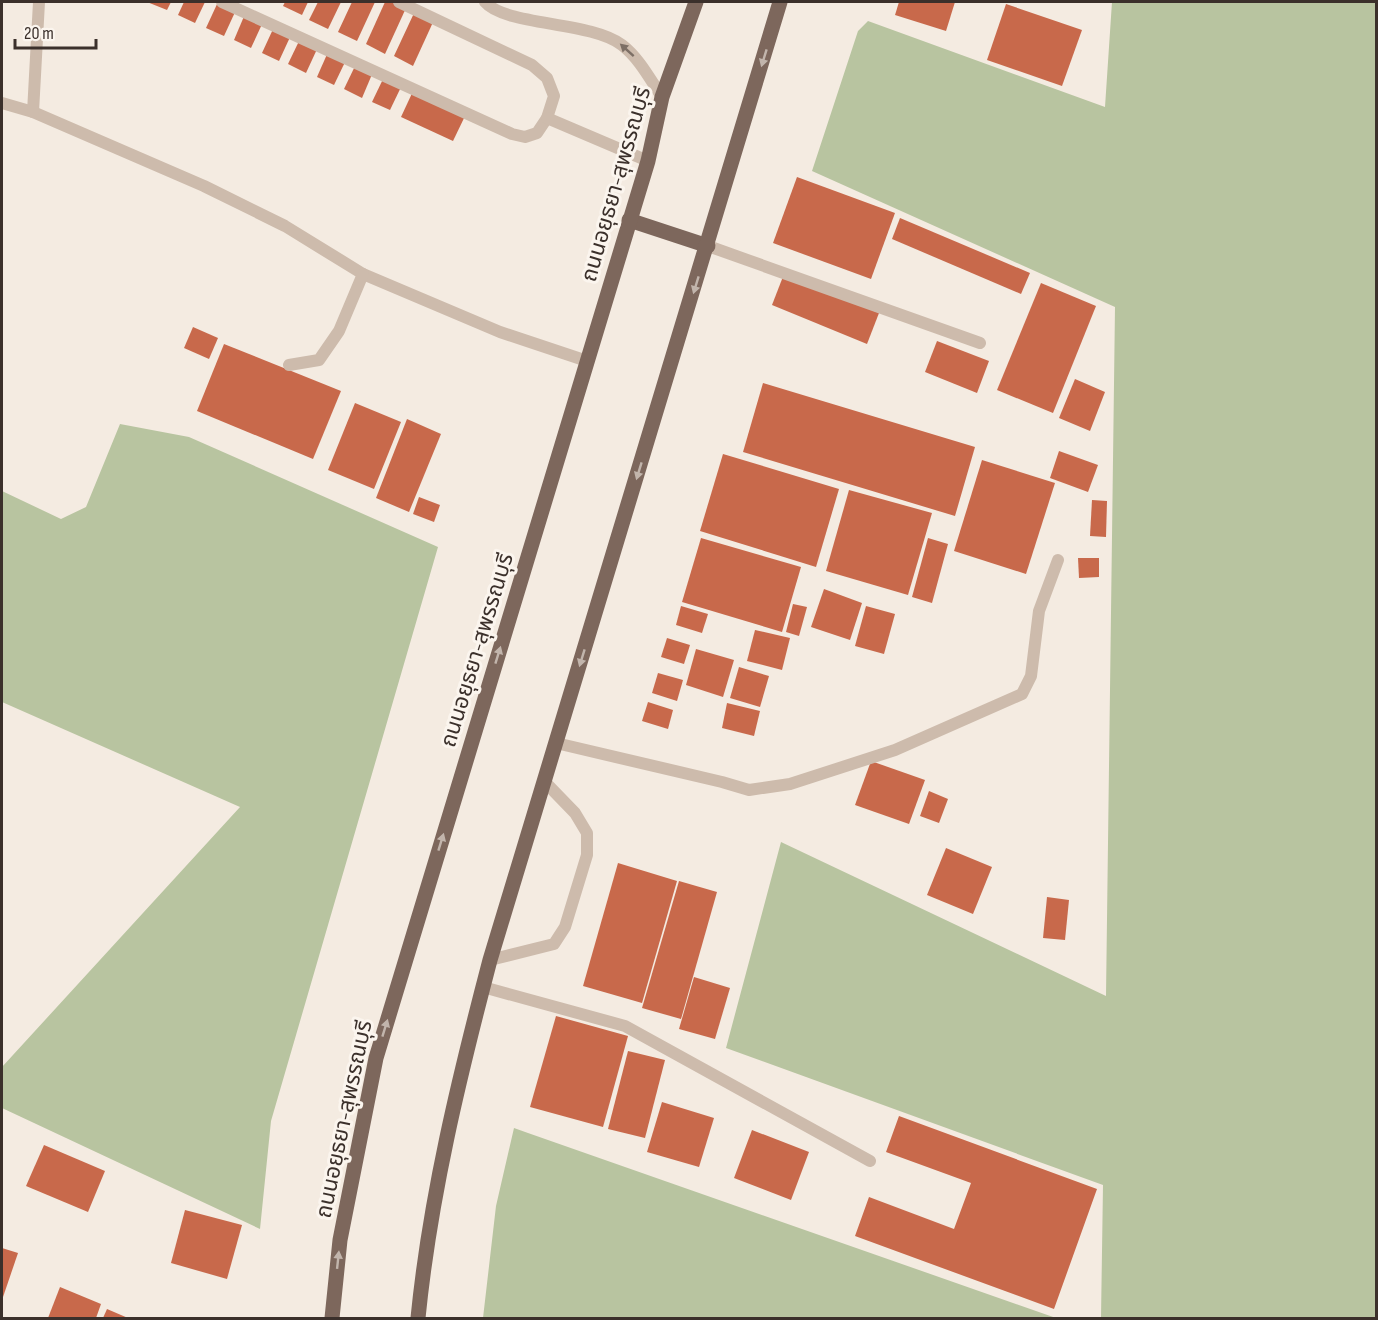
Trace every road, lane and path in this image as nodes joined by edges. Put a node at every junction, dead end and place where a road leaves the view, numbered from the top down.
1 (39, 2) edge
2 (222, 2) edge
3 (399, 2) edge
4 (485, 2) edge
5 (696, 2) edge
6 (780, 2) edge
7 (662, 97) junction
8 (2, 103) edge
9 (33, 112) junction
10 (547, 118) junction
11 (648, 160) junction
12 (629, 220) junction
13 (708, 246) junction
14 (363, 274) junction
15 (980, 343) dead end
16 (587, 361) junction
17 (289, 365) dead end
18 (1058, 560) dead end
19 (556, 743) junction
20 (544, 781) junction
21 (490, 960) junction
22 (483, 987) junction
23 (870, 1161) dead end
24 (332, 1318) edge
25 (418, 1318) edge

1 - 9 lane
2 - 10 lane
3 - 10 lane
7 -> 4 lane
5 - 7 main road, ถนนอยุธยา-สุพรรณบุรี
6 -> 13 main road
7 - 11 main road, ถนนอยุธยา-สุพรรณบุรี
8 - 9 lane
9 - 14 lane
10 - 11 lane
11 - 12 main road, ถนนอยุธยา-สุพรรณบุรี
12 - 13 main road
12 - 16 main road, ถนนอยุธยา-สุพรรณบุรี
13 - 15 lane
13 -> 19 main road
14 - 16 lane
14 - 17 lane
24 -> 16 main road, ถนนอยุธยา-สุพรรณบุรี
18 - 19 lane
19 - 20 main road
20 - 21 main road
20 - 21 lane
21 - 22 main road
22 - 23 lane
22 - 25 main road

